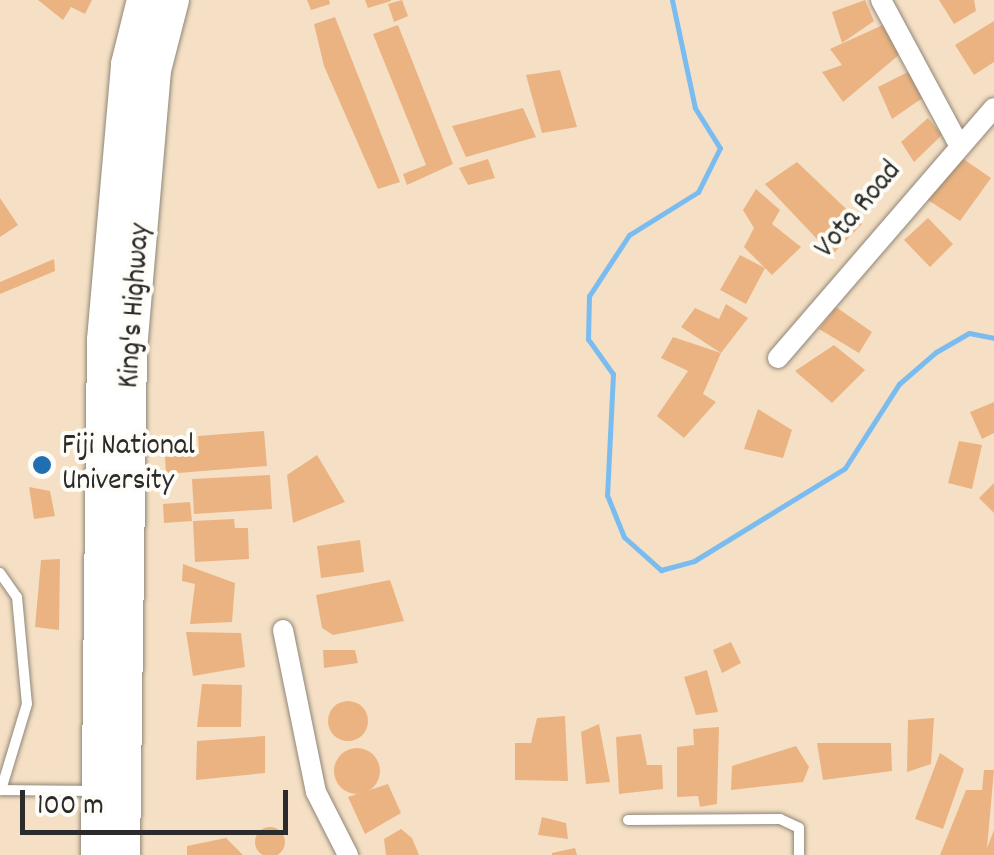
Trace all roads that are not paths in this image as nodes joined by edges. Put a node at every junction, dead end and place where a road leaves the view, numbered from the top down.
1 (143, 0) edge
2 (173, 0) edge
3 (881, 0) edge
4 (994, 108) edge
5 (957, 141) junction
6 (778, 358) dead end
7 (0, 573) edge
8 (283, 630) dead end
9 (127, 684) junction
10 (0, 782) edge
11 (0, 790) edge
12 (97, 791) junction
13 (628, 820) dead end
14 (97, 855) edge
15 (124, 855) edge
16 (348, 855) edge
17 (799, 855) edge

1 - 12 highway, King's Highway
2 - 9 highway, King's Highway
3 - 5 street
4 - 5 street, Vota Road
5 - 6 street, Vota Road
7 - 11 lane
8 - 16 street
9 - 12 lane
9 - 15 highway, King's Highway
10 - 11 lane
11 - 12 lane
12 - 14 highway, King's Highway
13 - 17 lane

